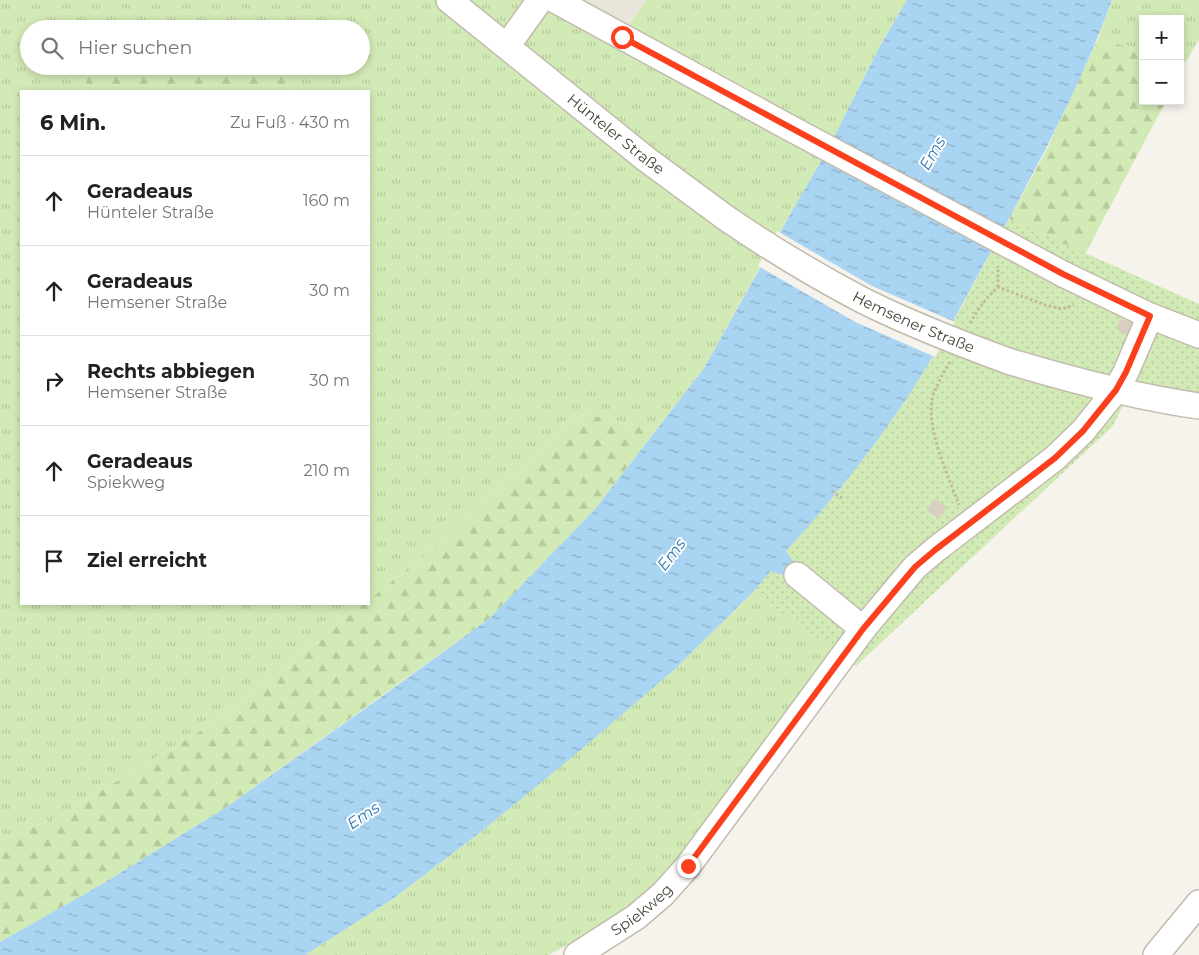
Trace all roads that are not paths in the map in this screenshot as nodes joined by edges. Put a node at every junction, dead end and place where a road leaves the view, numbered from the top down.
1 (450, 0) edge
2 (540, 0) edge
3 (555, 0) edge
4 (507, 46) junction
5 (726, 218) joint
6 (1150, 316) junction
7 (1199, 334) edge
8 (1116, 390) junction
9 (1199, 406) edge
10 (797, 575) dead end
11 (863, 629) junction
12 (1199, 903) edge
13 (577, 955) edge
14 (1156, 955) edge

1 - 4 street, Hünteler Straße
2 - 4 street
3 - 6 street, bridge
4 - 5 street, Hünteler Straße
5 - 8 street, Hemsener Straße, bridge
6 - 7 street
6 - 8 street
8 - 9 street, Hemsener Straße
8 - 11 street, Spiekweg
10 - 11 street
11 - 13 street, Spiekweg
12 - 14 street

